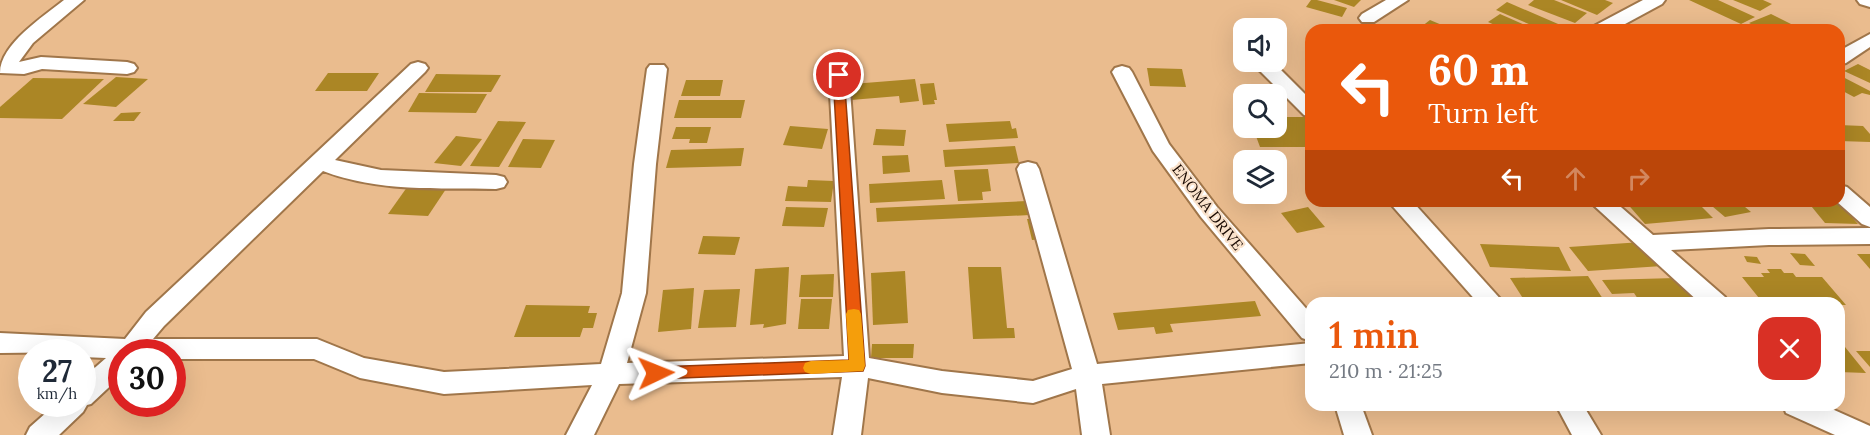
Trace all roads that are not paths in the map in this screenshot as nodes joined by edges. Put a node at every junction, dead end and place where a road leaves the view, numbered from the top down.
1 (75, 0) edge
2 (1399, 0) edge
3 (1656, 0) edge
4 (1368, 18) dead end
5 (1611, 24) edge
6 (1870, 39) edge
7 (1845, 55) edge
8 (10, 67) edge
9 (127, 68) dead end
10 (418, 68) dead end
11 (657, 69) dead end
12 (1122, 72) dead end
13 (1272, 72) edge
14 (839, 75) dead end
15 (0, 86) edge
16 (1305, 105) edge
17 (318, 161) junction
18 (1028, 169) dead end
19 (496, 182) dead end
20 (1845, 197) edge
21 (1404, 207) edge
22 (1607, 207) edge
23 (1870, 219) edge
24 (1870, 236) edge
25 (1649, 243) junction
26 (1487, 297) edge
27 (1709, 297) edge
28 (1305, 324) edge
29 (140, 339) edge
30 (0, 343) edge
31 (108, 352) edge
32 (186, 352) edge
33 (1305, 354) edge
34 (857, 366) junction
35 (108, 372) edge
36 (611, 375) junction
37 (1087, 375) junction
38 (96, 383) edge
39 (1350, 411) edge
40 (1573, 411) edge
41 (1809, 411) edge
42 (1836, 411) edge
43 (60, 417) edge
44 (40, 435) edge
45 (580, 435) edge
46 (847, 435) edge
47 (1096, 435) edge
48 (1358, 435) edge
49 (1587, 435) edge
50 (1862, 435) edge

1 - 8 street
2 - 4 street
3 - 5 street
6 - 7 street
8 - 9 street
8 - 15 street
10 - 17 street
11 - 36 street
12 - 28 street, ENOMA DRIVE
13 - 16 street
14 - 34 street
17 - 19 street
17 - 29 street
18 - 37 street
20 - 23 street
21 - 26 street
22 - 25 street
24 - 25 street
25 - 27 street
30 - 31 street
32 - 36 street
33 - 37 street
34 - 36 street
34 - 37 street
34 - 46 street
35 - 38 street
36 - 45 street
37 - 47 street
39 - 48 street
40 - 49 street
41 - 50 street
42 - 50 street
43 - 44 street

